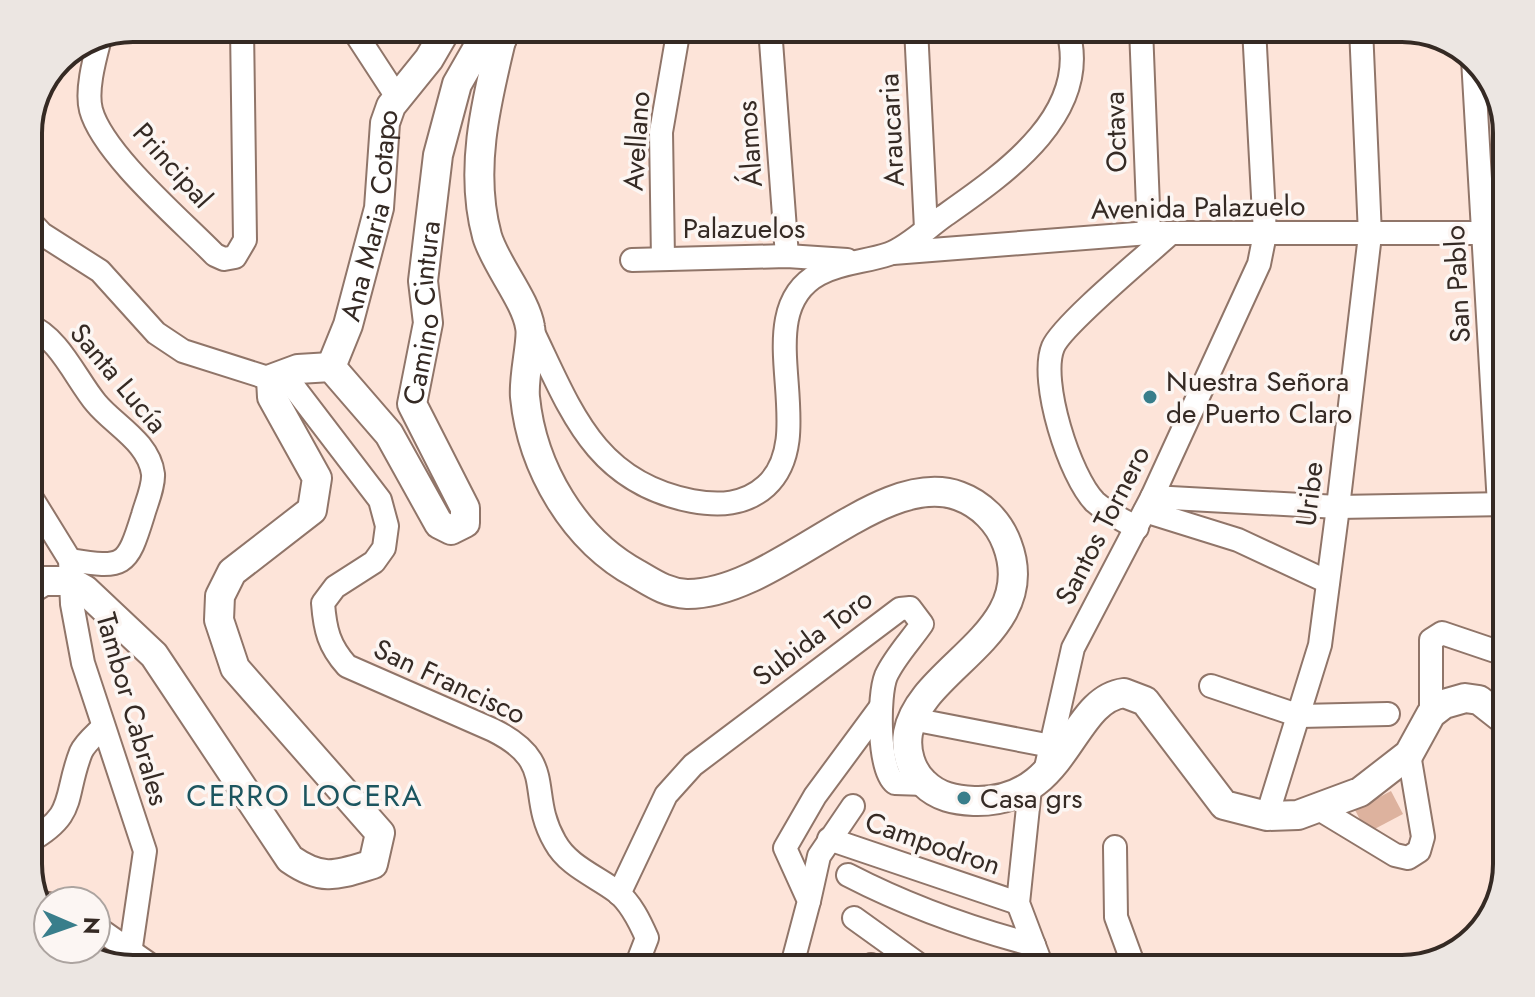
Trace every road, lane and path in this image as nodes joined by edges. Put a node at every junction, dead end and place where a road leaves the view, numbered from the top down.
1 (242, 42) edge
2 (361, 42) edge
3 (439, 42) edge
4 (481, 42) edge
5 (501, 42) edge
6 (677, 42) edge
7 (771, 42) edge
8 (917, 42) edge
9 (1070, 42) edge
10 (1142, 42) edge
11 (1255, 42) edge
12 (1362, 42) edge
13 (98, 50) edge
14 (1476, 80) edge
15 (397, 97) junction
16 (1493, 211) edge
17 (926, 229) junction
18 (1160, 233) junction
19 (1265, 234) junction
20 (1493, 234) edge
21 (1370, 235) junction
22 (42, 236) edge
23 (890, 254) junction
24 (787, 256) junction
25 (663, 259) junction
26 (632, 260) dead end
27 (856, 260) junction
28 (531, 328) junction
29 (42, 332) edge
30 (331, 367) junction
31 (277, 376) junction
32 (1493, 504) edge
33 (1338, 507) junction
34 (1144, 512) junction
35 (42, 518) edge
36 (70, 570) junction
37 (42, 582) edge
38 (1328, 582) junction
39 (1493, 650) edge
40 (1211, 686) dead end
41 (880, 708) junction
42 (1493, 709) edge
43 (1388, 714) dead end
44 (1431, 714) junction
45 (1300, 716) junction
46 (912, 719) junction
47 (102, 728) junction
48 (1051, 746) junction
49 (1409, 754) junction
50 (1037, 781) junction
51 (925, 784) junction
52 (853, 806) dead end
53 (1319, 809) junction
54 (1267, 816) junction
55 (42, 834) edge
56 (829, 839) junction
57 (1115, 847) dead end
58 (848, 875) dead end
59 (619, 894) junction
60 (809, 901) junction
61 (1018, 903) junction
62 (854, 918) dead end
63 (129, 955) edge
64 (640, 955) edge
65 (795, 955) edge
66 (906, 955) edge
67 (1024, 955) edge
68 (1034, 955) edge
69 (1130, 955) edge

1 - 13 street, Principal
2 - 15 street, Ana Maria Cotapo
3 - 15 main road
4 - 30 main road, Camino Cintura
5 - 28 main road, Camino Cintura
6 - 25 street, Avellano
7 - 24 street, Álamos
8 - 17 street, Araucaria
9 - 17 street
10 - 18 street, Octava
11 - 19 street, Santos Tornero
12 - 21 street, Uribe
14 - 16 street, San Pablo
15 - 30 main road, Ana Maria Cotapo
17 - 23 street
18 - 19 street, Avenida Palazuelo
18 - 23 street, Avenida Palazuelo
18 - 34 street
19 - 21 street, Avenida Palazuelo
19 - 34 street, Santos Tornero
20 - 21 street, Avenida Palazuelo
21 - 33 street, Uribe
22 - 31 street
23 - 27 street, Avenida Palazuelo
24 - 25 street, Palazuelos
24 - 27 street, Palazuelos
25 - 26 street, Palazuelos
27 - 28 street
28 - 46 main road
29 - 36 street, Santa Lucía
30 - 31 main road
31 - 36 main road
31 - 59 street, San Francisco
32 - 33 street
33 - 34 street
33 - 38 street, Uribe
34 - 38 street
34 - 48 street, Santos Tornero
35 - 36 street
36 - 37 main road
36 - 47 street, Tambor Cabrales
38 - 45 street, Uribe
39 - 44 street
40 - 45 street
41 - 51 street, Subida Toro
41 - 59 street, Subida Toro
41 - 60 street
42 - 44 main road
43 - 45 street
44 - 49 main road
45 - 54 street, Uribe
46 - 48 street
46 - 51 main road
47 - 55 street
47 - 63 street, Tambor Cabrales
48 - 50 street, Santos Tornero
49 - 53 main road
49 - 53 street
50 - 51 main road
50 - 54 main road
50 - 61 street, Santos Tornero
52 - 56 street, Campodron
53 - 54 main road
56 - 60 street, Campodron
56 - 61 street, Campodron
57 - 69 street
58 - 67 street
59 - 64 street, San Francisco
60 - 65 street, Campodron
61 - 68 street
62 - 66 street

